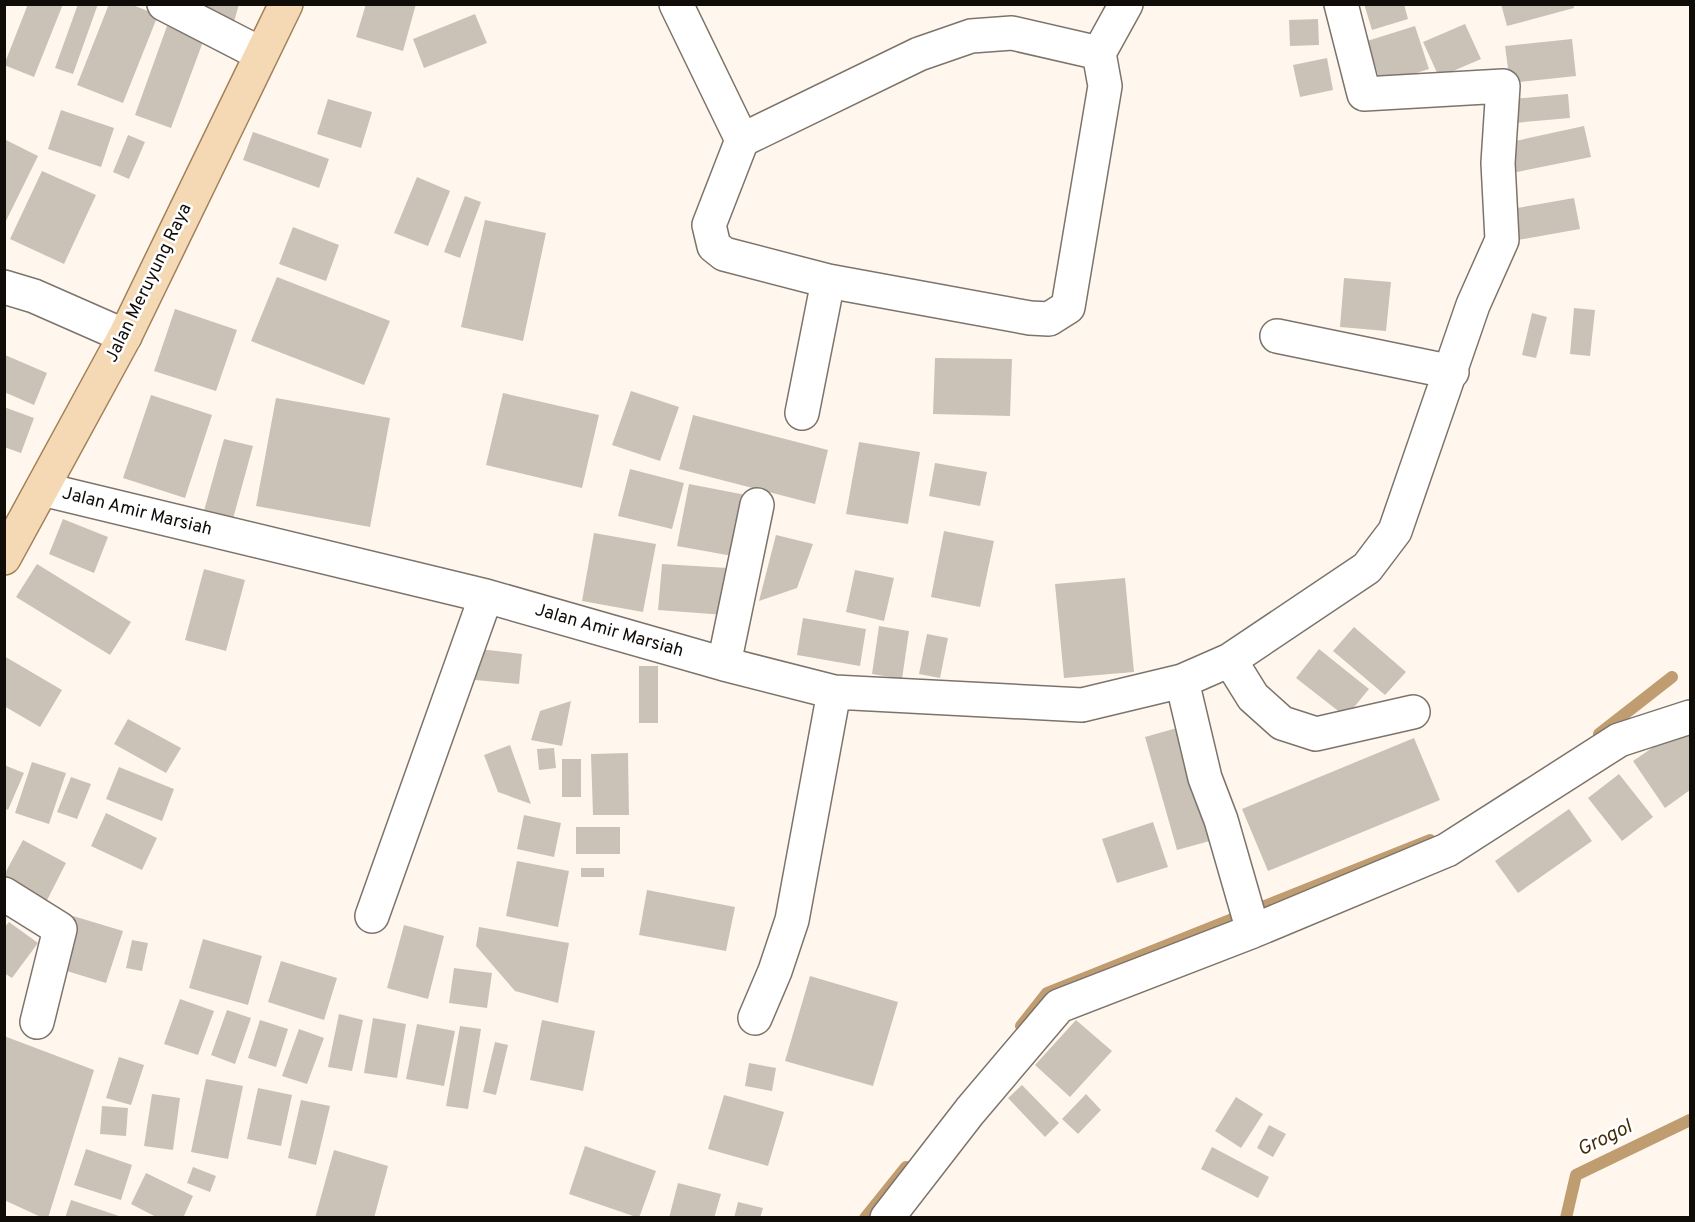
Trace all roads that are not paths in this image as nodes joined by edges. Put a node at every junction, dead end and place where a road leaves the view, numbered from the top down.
1 (164, 4) edge
2 (286, 4) edge
3 (676, 4) edge
4 (1126, 4) edge
5 (1341, 4) edge
6 (1099, 53) junction
7 (261, 54) junction
8 (742, 140) junction
9 (828, 281) junction
10 (4, 287) edge
11 (125, 336) junction
12 (1277, 336) dead end
13 (1452, 372) junction
14 (802, 413) dead end
15 (42, 489) junction
16 (757, 505) dead end
17 (4, 558) edge
18 (486, 596) junction
19 (1230, 660) junction
20 (724, 664) junction
21 (1182, 681) junction
22 (834, 692) junction
23 (1413, 712) dead end
24 (1690, 717) edge
25 (4, 894) edge
26 (372, 916) dead end
27 (1252, 931) junction
28 (755, 1018) dead end
29 (37, 1022) dead end
30 (887, 1218) edge

1 - 7 street
2 - 7 main road, Jalan Meruyung Raya
3 - 8 street
4 - 6 street
5 - 13 street, Jalan Amir Marsiah
6 - 8 street
6 - 9 street
7 - 11 main road, Jalan Meruyung Raya
8 - 9 street
9 - 14 street
10 - 11 street
11 - 15 main road, Jalan Meruyung Raya
12 - 13 street
13 - 19 street, Jalan Amir Marsiah
15 - 17 main road, Jalan Meruyung Raya
15 - 18 street, Jalan Amir Marsiah
16 - 20 street
18 - 20 street, Jalan Amir Marsiah
18 - 26 street
19 - 21 street, Jalan Amir Marsiah
19 - 23 street
20 - 22 street, Jalan Amir Marsiah
21 - 22 street, Jalan Amir Marsiah
21 - 27 street
22 - 28 street
24 - 27 street
25 - 29 street
27 - 30 street

